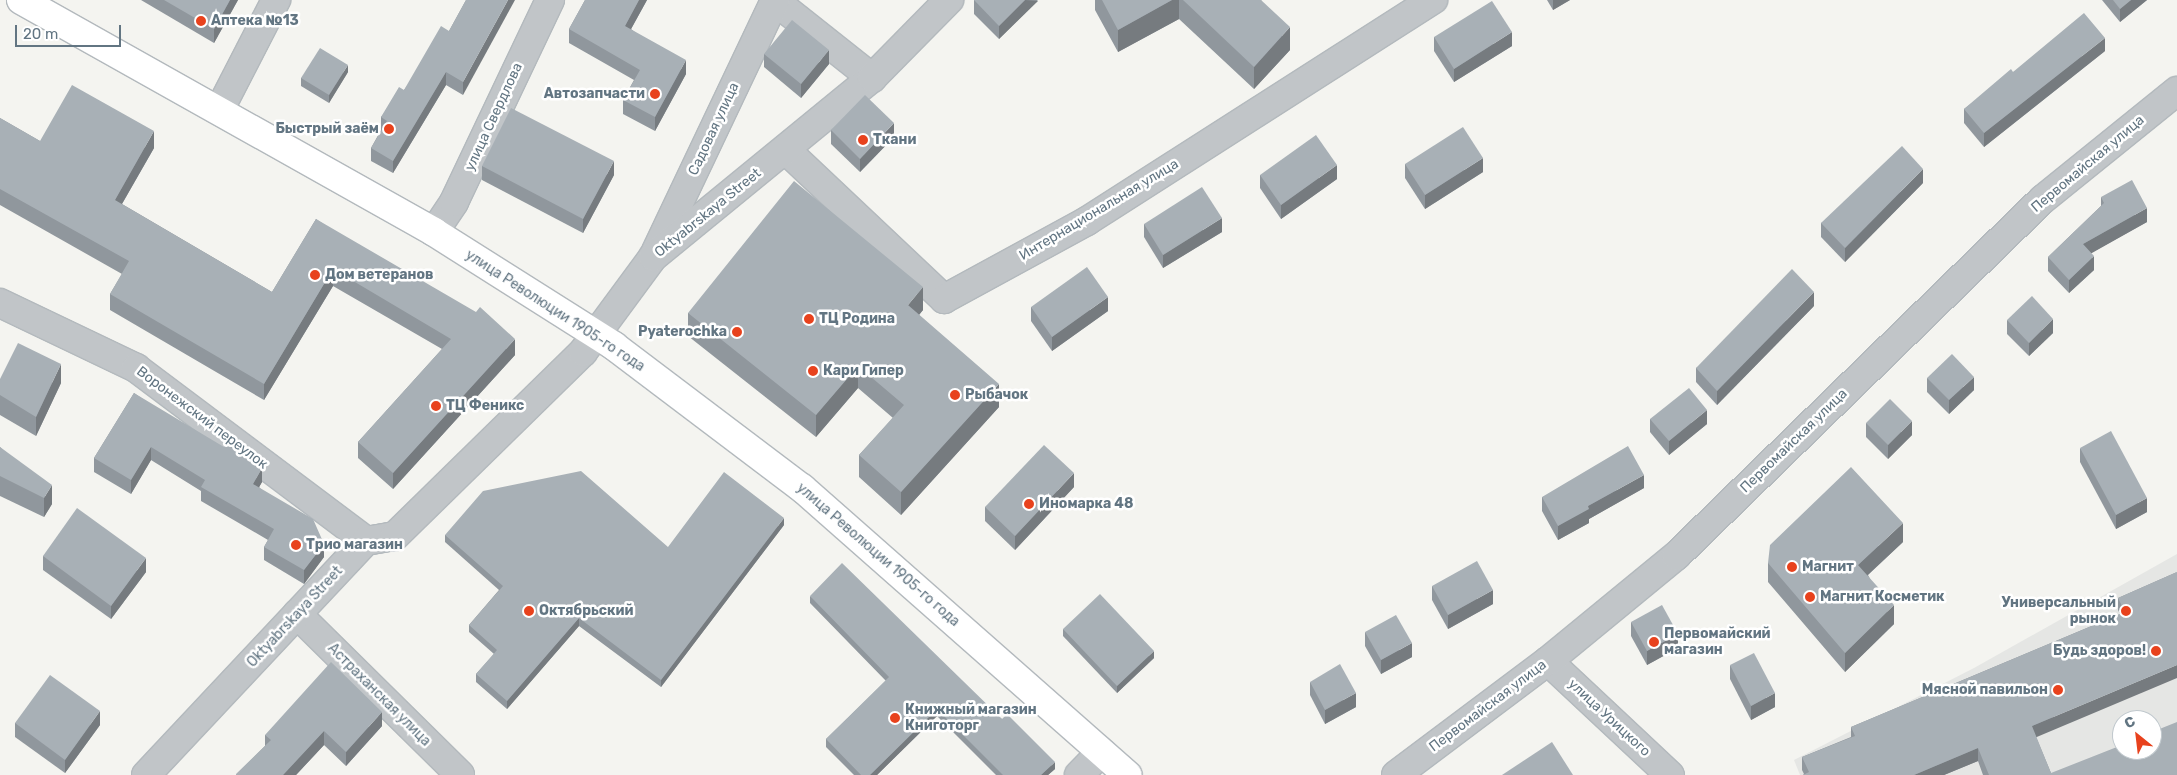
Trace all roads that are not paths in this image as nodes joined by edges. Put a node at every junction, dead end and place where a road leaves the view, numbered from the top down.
1 (21, 0) edge
2 (276, 0) edge
3 (550, 0) edge
4 (775, 0) edge
5 (949, 0) edge
6 (1433, 0) edge
7 (872, 78) junction
8 (2177, 90) edge
9 (220, 109) junction
10 (787, 151) junction
11 (434, 232) junction
12 (653, 257) junction
13 (0, 303) edge
14 (596, 334) junction
15 (366, 541) junction
16 (297, 614) junction
17 (1548, 661) junction
18 (1101, 752) junction
19 (146, 775) edge
20 (460, 775) edge
21 (1079, 775) edge
22 (1128, 775) edge
23 (1396, 775) edge
24 (1670, 775) edge

1 - 9 street, улица Революции 1905-го года
2 - 9 street
3 - 11 street, улица Свердлова
4 - 7 street
4 - 12 street, Садовая улица
5 - 7 street, Oktyabrskaya Street
6 - 10 street, Интернациональная улица
7 - 10 street, Oktyabrskaya Street
8 - 17 street, Первомайская улица
9 - 11 street, улица Революции 1905-го года
10 - 12 street, Oktyabrskaya Street
11 - 14 street, улица Революции 1905-го года
12 - 14 street, Oktyabrskaya Street
13 - 15 street, Воронежский переулок
14 - 15 street, Oktyabrskaya Street
14 - 18 street, улица Революции 1905-го года
15 - 16 street, Oktyabrskaya Street
16 - 19 street, Oktyabrskaya Street
16 - 20 street, Астраханская улица
17 - 23 street, Первомайская улица
17 - 24 street, улица Урицкого
18 - 21 street
18 - 22 street, улица Революции 1905-го года

